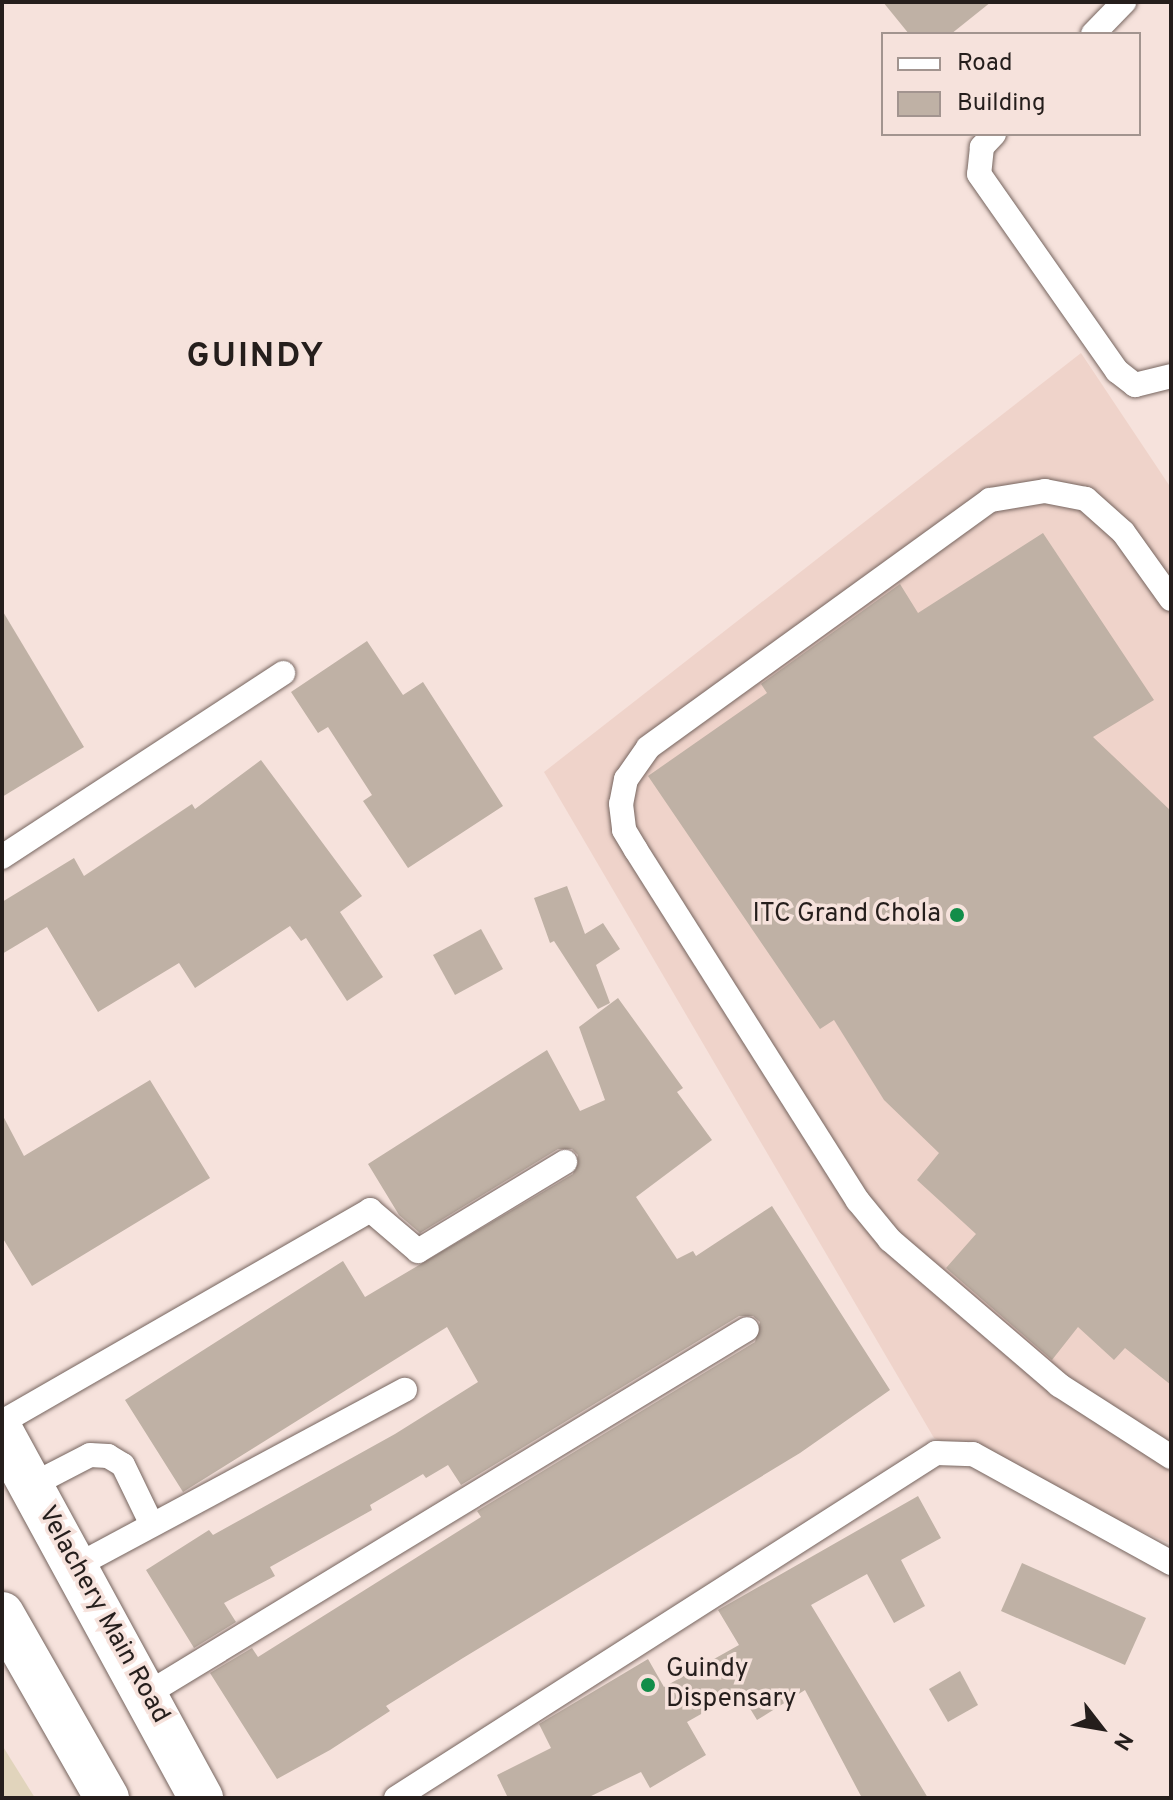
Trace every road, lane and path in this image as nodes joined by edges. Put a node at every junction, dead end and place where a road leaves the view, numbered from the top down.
1 (1124, 2) edge
2 (1095, 32) edge
3 (992, 136) edge
4 (1171, 376) edge
5 (1171, 599) edge
6 (283, 673) dead end
7 (2, 857) edge
8 (565, 1162) dead end
9 (747, 1329) dead end
10 (405, 1390) dead end
11 (2, 1422) edge
12 (2, 1433) edge
13 (1171, 1457) edge
14 (32, 1485) junction
15 (151, 1523) junction
16 (1171, 1563) edge
17 (78, 1565) junction
18 (2, 1614) edge
19 (147, 1694) junction
20 (107, 1798) edge
21 (201, 1798) edge
22 (396, 1798) edge

1 - 2 lane
3 - 4 lane
5 - 13 lane
6 - 7 lane
8 - 11 lane
9 - 19 lane
10 - 15 lane
12 - 14 main road, Velachery Main Road
14 - 15 lane
14 - 17 main road, Velachery Main Road
15 - 17 lane
16 - 22 lane
17 - 19 main road, Velachery Main Road
18 - 20 main road
19 - 21 main road, Velachery Main Road

